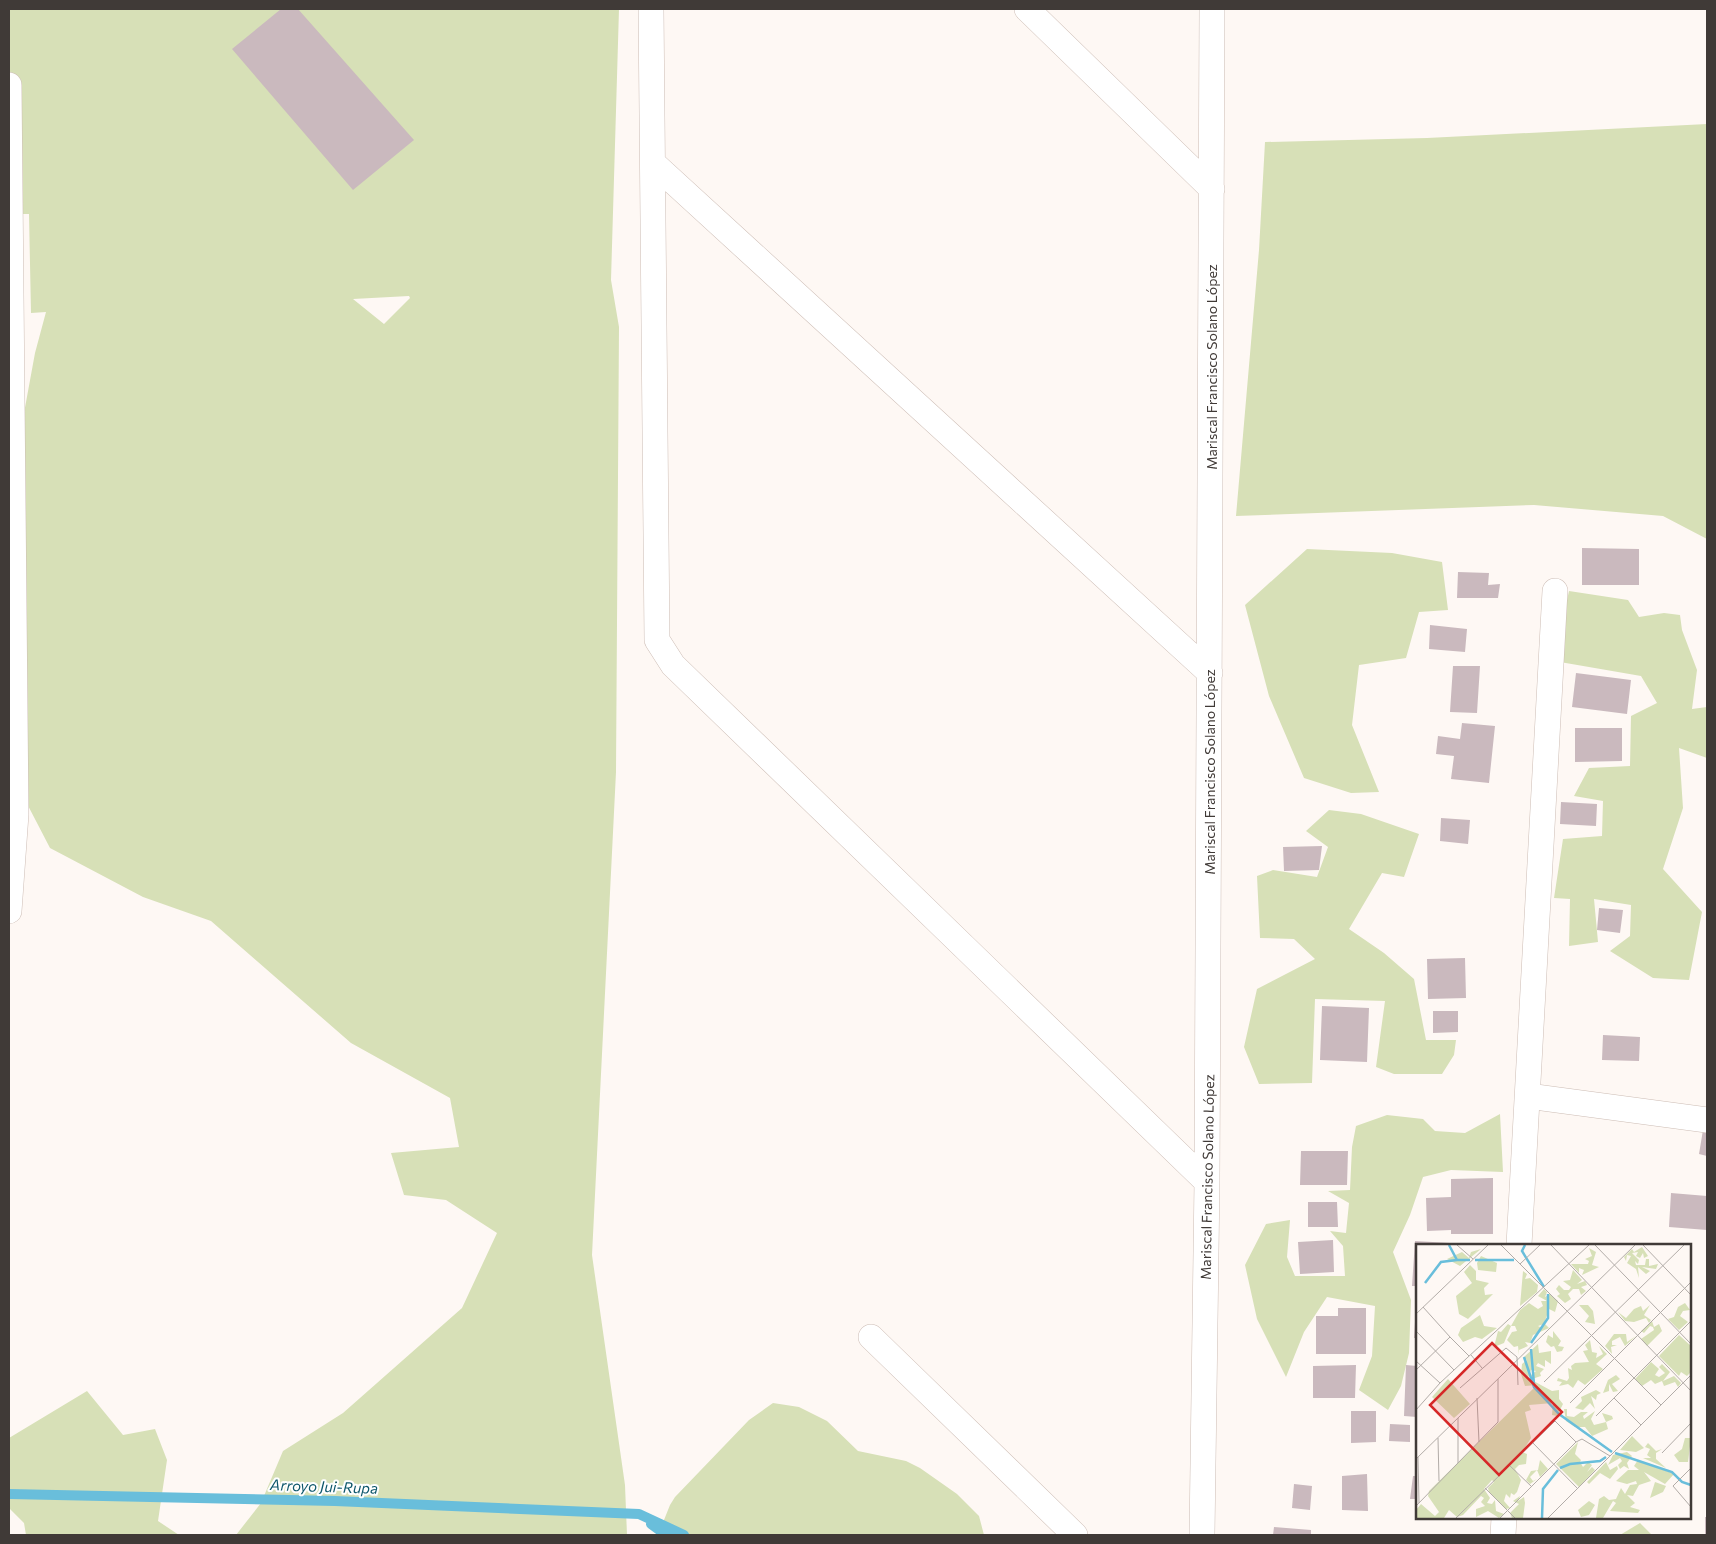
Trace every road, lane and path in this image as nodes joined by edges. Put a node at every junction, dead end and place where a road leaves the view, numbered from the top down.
1 (651, 9) edge
2 (1027, 9) edge
3 (1212, 9) edge
4 (9, 85) edge
5 (653, 162) junction
6 (1212, 189) junction
7 (10, 239) edge
8 (1555, 591) dead end
9 (1210, 673) junction
10 (13, 814) edge
11 (9, 910) edge
12 (1528, 1096) junction
13 (1707, 1120) edge
14 (1208, 1182) junction
15 (1519, 1244) edge
16 (871, 1337) dead end
17 (1504, 1519) edge
18 (1075, 1535) edge
19 (1202, 1535) edge
20 (1503, 1535) edge

1 - 5 street
2 - 6 street
3 - 6 street, Mariscal Francisco Solano López
4 - 7 street
5 - 9 street
5 - 14 street
6 - 9 street, Mariscal Francisco Solano López
7 - 10 street
8 - 12 street
9 - 14 street, Mariscal Francisco Solano López
10 - 11 street
12 - 13 street
12 - 15 street
14 - 19 street, Mariscal Francisco Solano López
16 - 18 street
17 - 20 street

